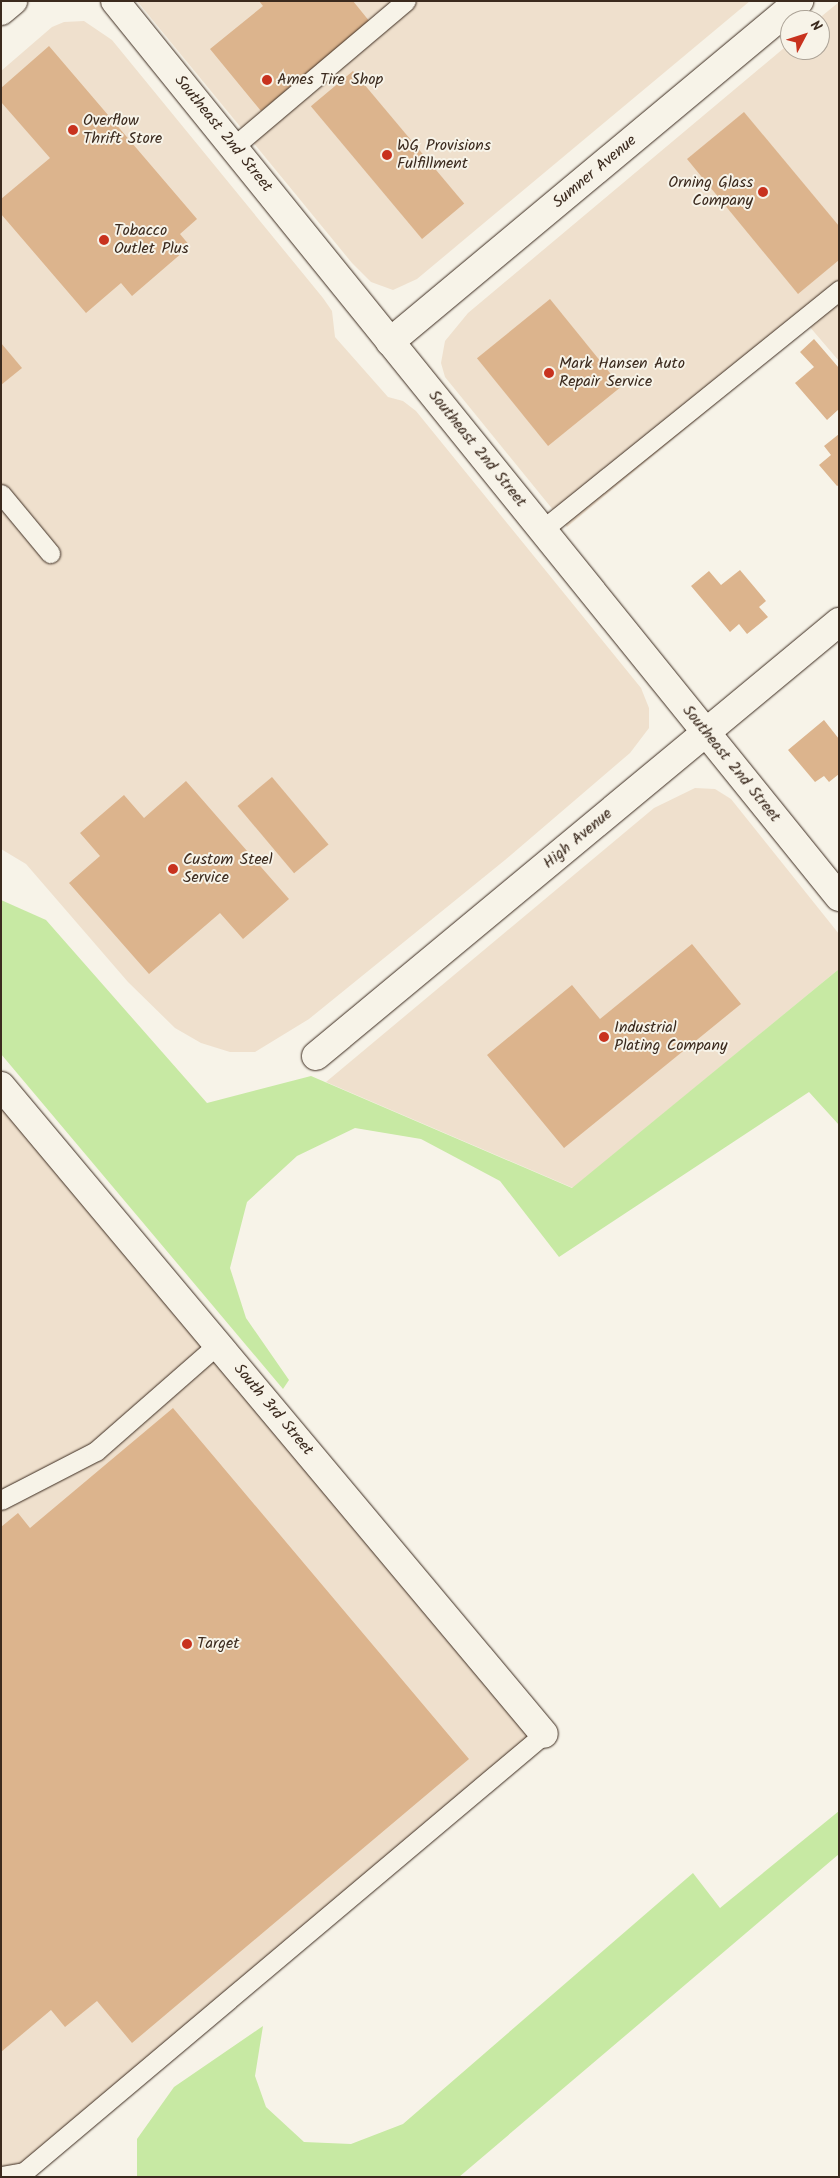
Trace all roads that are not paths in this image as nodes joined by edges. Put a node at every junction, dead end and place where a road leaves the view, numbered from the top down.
1 (13, 1) edge
2 (115, 1) edge
3 (406, 1) edge
4 (799, 1) edge
5 (1, 11) edge
6 (233, 147) junction
7 (839, 290) edge
8 (390, 342) junction
9 (1, 494) edge
10 (542, 530) junction
11 (50, 553) dead end
12 (839, 622) edge
13 (706, 733) junction
14 (839, 897) edge
15 (316, 1056) dead end
16 (1, 1086) edge
17 (217, 1345) junction
18 (1, 1500) edge
19 (544, 1734) joint
20 (1, 2176) edge

1 - 5 street
2 - 6 street, Southeast 2nd Street
3 - 6 lane
4 - 8 street, Sumner Avenue
6 - 8 street, Southeast 2nd Street
7 - 10 lane
8 - 10 street, Southeast 2nd Street
9 - 11 lane
10 - 13 street, Southeast 2nd Street
12 - 13 street, High Avenue
13 - 14 street, Southeast 2nd Street
13 - 15 street, High Avenue
16 - 17 street, South 3rd Street
17 - 18 lane
17 - 19 street, South 3rd Street
19 - 20 lane

